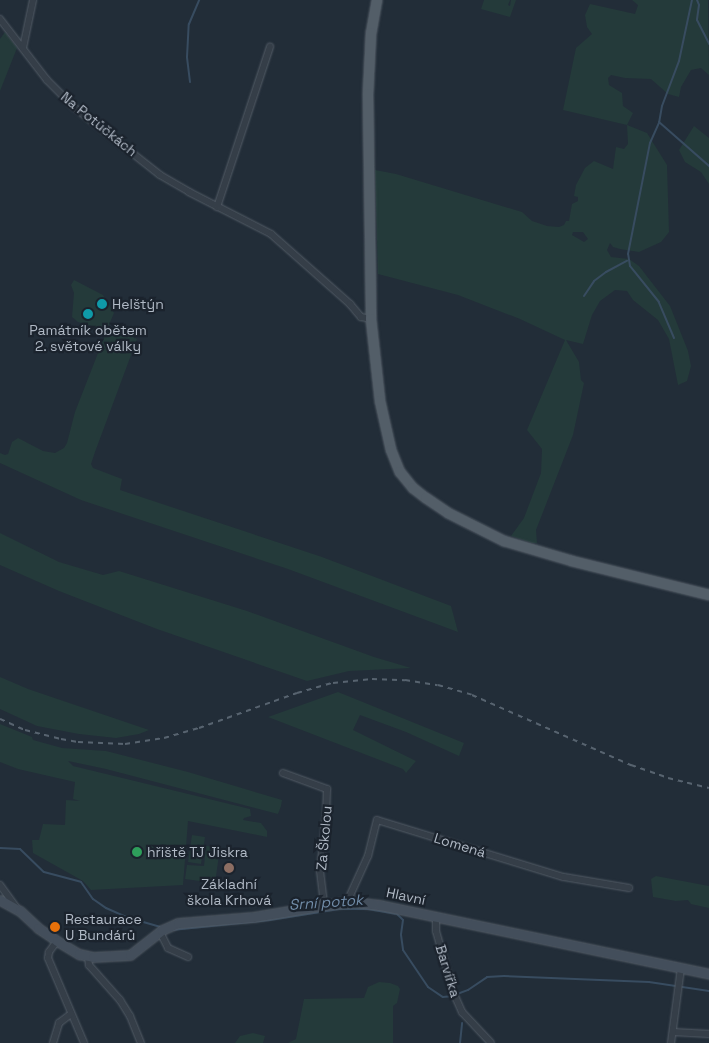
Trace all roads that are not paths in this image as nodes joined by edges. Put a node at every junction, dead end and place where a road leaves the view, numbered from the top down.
1 (32, 0) edge
2 (377, 0) edge
3 (0, 19) edge
4 (270, 47) dead end
5 (23, 48) junction
6 (217, 207) junction
7 (371, 319) junction
8 (709, 595) edge
9 (283, 772) dead end
10 (0, 885) edge
11 (629, 888) dead end
12 (0, 900) edge
13 (347, 902) junction
14 (324, 904) junction
15 (20, 911) junction
16 (436, 916) junction
17 (164, 929) junction
18 (57, 942) junction
19 (88, 956) junction
20 (188, 957) dead end
21 (681, 968) junction
22 (709, 974) edge
23 (71, 1014) junction
24 (673, 1032) junction
25 (709, 1034) edge
26 (53, 1043) edge
27 (84, 1043) edge
28 (140, 1043) edge
29 (491, 1043) edge
30 (671, 1043) edge

1 - 5 street
2 - 7 main road
3 - 5 street, Na Potůčkách
4 - 6 street
5 - 6 street, Na Potůčkách
6 - 7 street, Na Potůčkách
7 - 8 main road
9 - 14 street, Za Školou
10 - 15 street
11 - 13 street, Lomená
12 - 15 street, Hlavní
13 - 14 street, Hlavní
13 - 16 street, Hlavní
14 - 17 street, Hlavní
15 - 18 street, Hlavní
16 - 21 street, Hlavní
16 - 29 street, Barvířka
17 - 19 street, Hlavní
17 - 20 street
18 - 19 street, Hlavní
18 - 23 street
19 - 28 street
21 - 22 street, Hlavní
21 - 24 street
23 - 26 street
23 - 27 street
24 - 25 street
24 - 30 street

